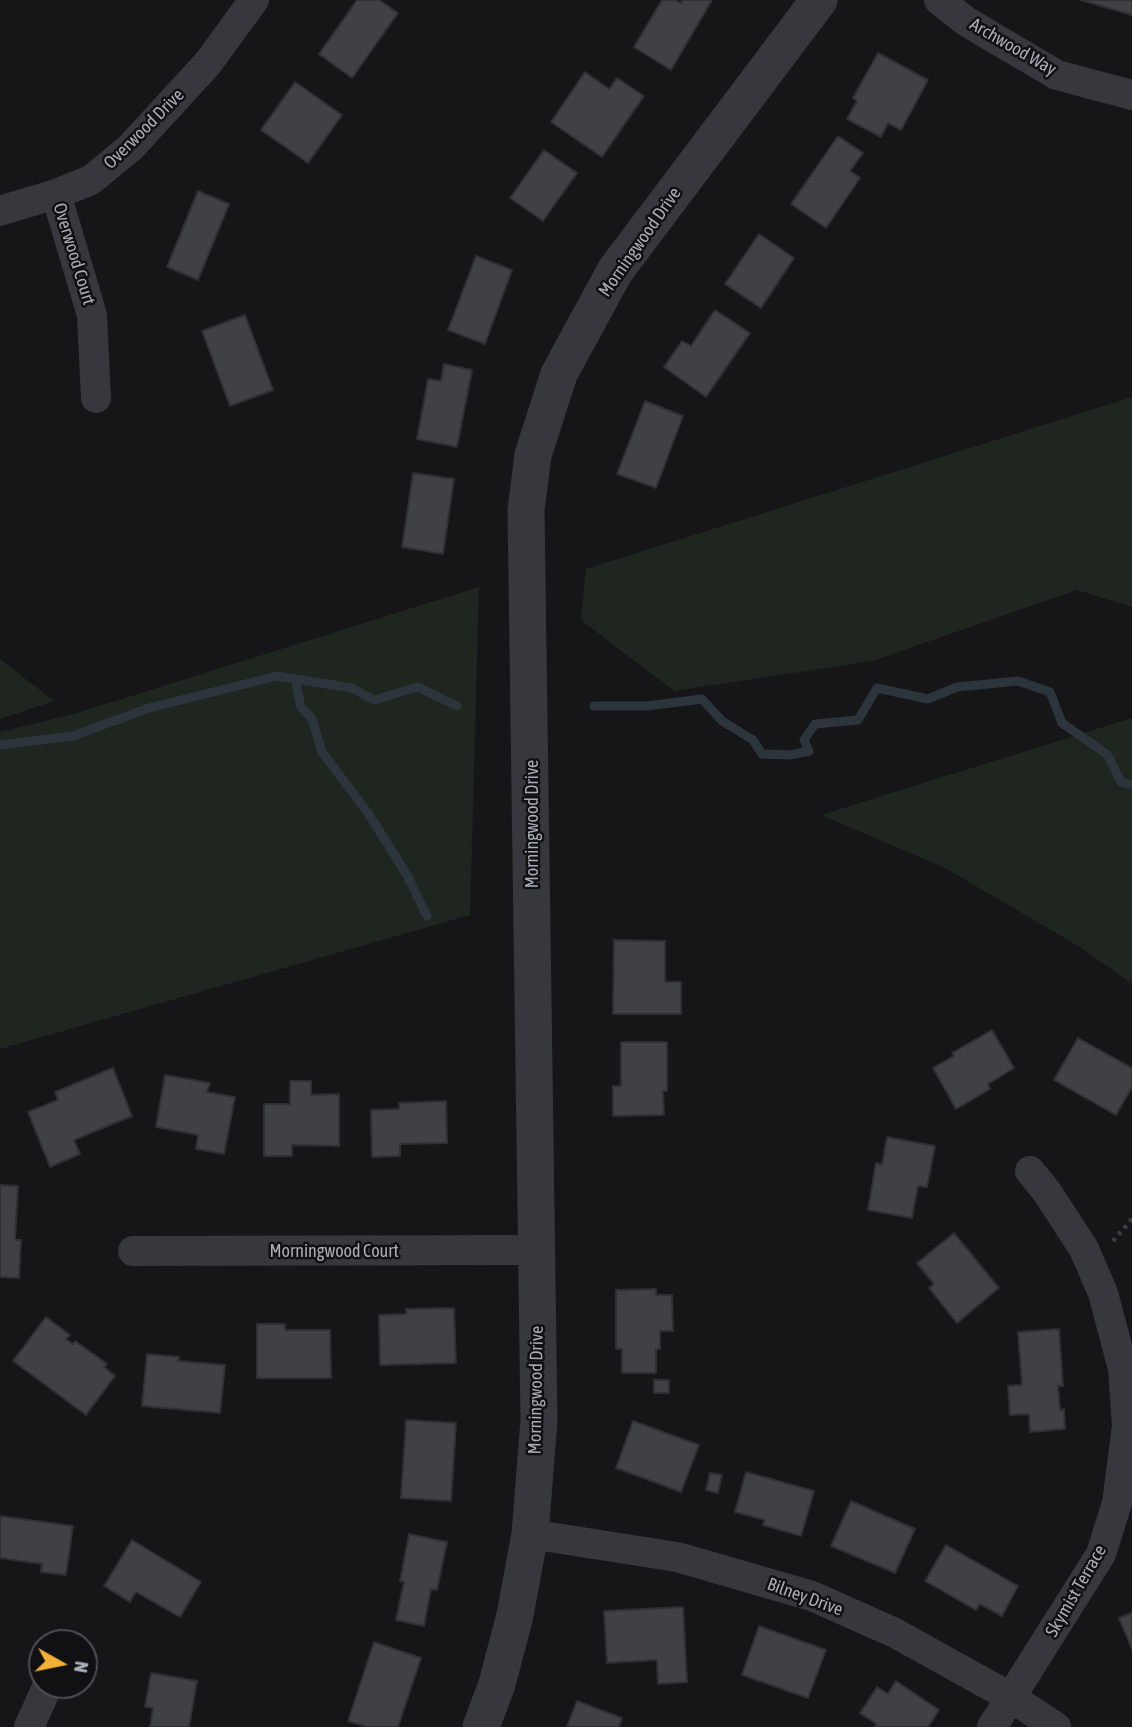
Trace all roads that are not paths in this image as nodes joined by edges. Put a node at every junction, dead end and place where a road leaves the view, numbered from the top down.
1 (254, 0) edge
2 (819, 0) edge
3 (939, 0) edge
4 (1132, 95) edge
5 (57, 194) junction
6 (0, 211) edge
7 (96, 398) dead end
8 (1030, 1171) dead end
9 (536, 1250) junction
10 (133, 1251) dead end
11 (530, 1534) junction
12 (1012, 1698) junction
13 (42, 1699) edge
14 (29, 1727) edge
15 (481, 1727) edge
16 (992, 1727) edge
17 (1056, 1727) edge

1 - 5 street, Overwood Drive
2 - 9 street, Morningwood Drive
3 - 4 street, Archwood Way
5 - 6 street, Overwood Drive
5 - 7 street, Overwood Court
8 - 12 street, Skymist Terrace
9 - 10 street, Morningwood Court
9 - 11 street, Morningwood Drive
11 - 12 street, Bilney Drive
11 - 15 street, Morningwood Drive
12 - 16 street, Skymist Terrace
12 - 17 street, Bilney Drive
13 - 14 street

